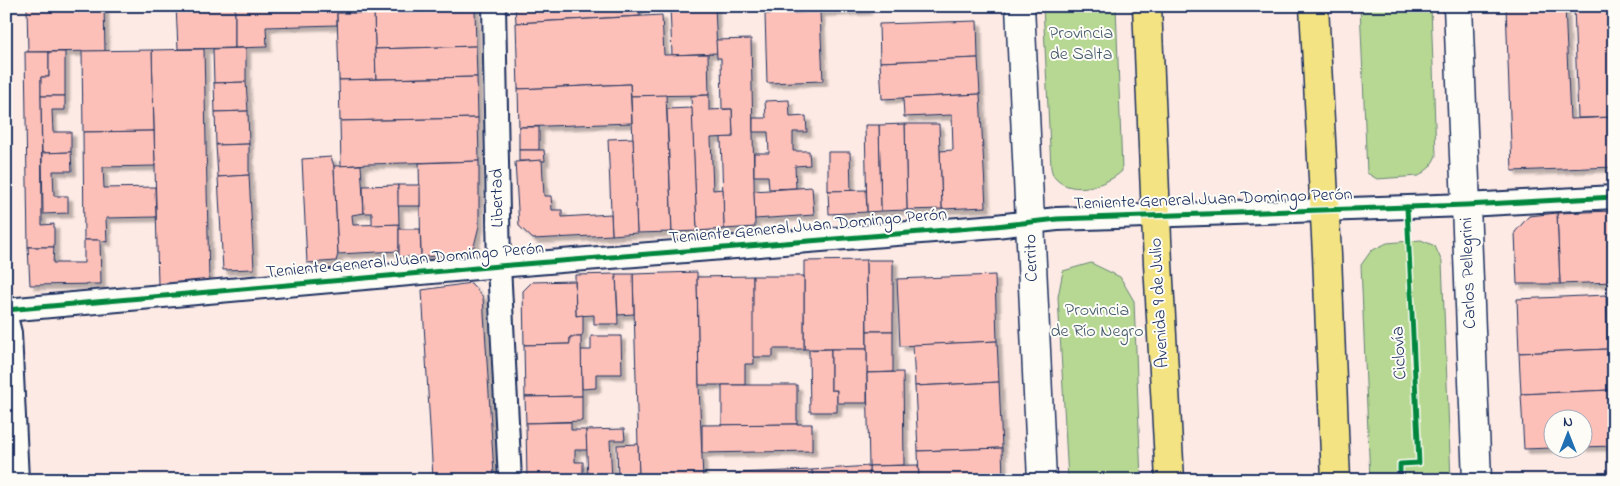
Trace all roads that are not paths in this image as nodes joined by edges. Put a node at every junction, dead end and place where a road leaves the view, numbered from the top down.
1 (494, 6) edge
2 (1020, 6) edge
3 (1147, 6) edge
4 (1314, 6) edge
5 (1458, 6) edge
6 (1614, 197) edge
7 (1466, 205) junction
8 (1325, 210) junction
9 (1156, 216) junction
10 (1030, 223) junction
11 (499, 266) junction
12 (6, 310) edge
13 (6, 317) edge
14 (16, 480) edge
15 (510, 480) edge
16 (1042, 480) edge
17 (1170, 480) edge
18 (1336, 480) edge
19 (1477, 480) edge

1 - 11 street, Libertad
2 - 10 street, Cerrito
3 - 9 highway, Avenida 9 de Julio
4 - 8 highway
5 - 7 street, Carlos Pellegrini
6 - 7 street, Teniente General Juan Domingo Perón
7 - 8 street, Teniente General Juan Domingo Perón
7 - 19 street, Carlos Pellegrini
8 - 9 street, Teniente General Juan Domingo Perón
8 - 18 highway
9 - 10 street, Teniente General Juan Domingo Perón
9 - 17 highway, Avenida 9 de Julio
10 - 11 street, Teniente General Juan Domingo Perón
10 - 16 street, Cerrito
11 - 12 street, Teniente General Juan Domingo Perón
11 - 15 street, Libertad
13 - 14 street

